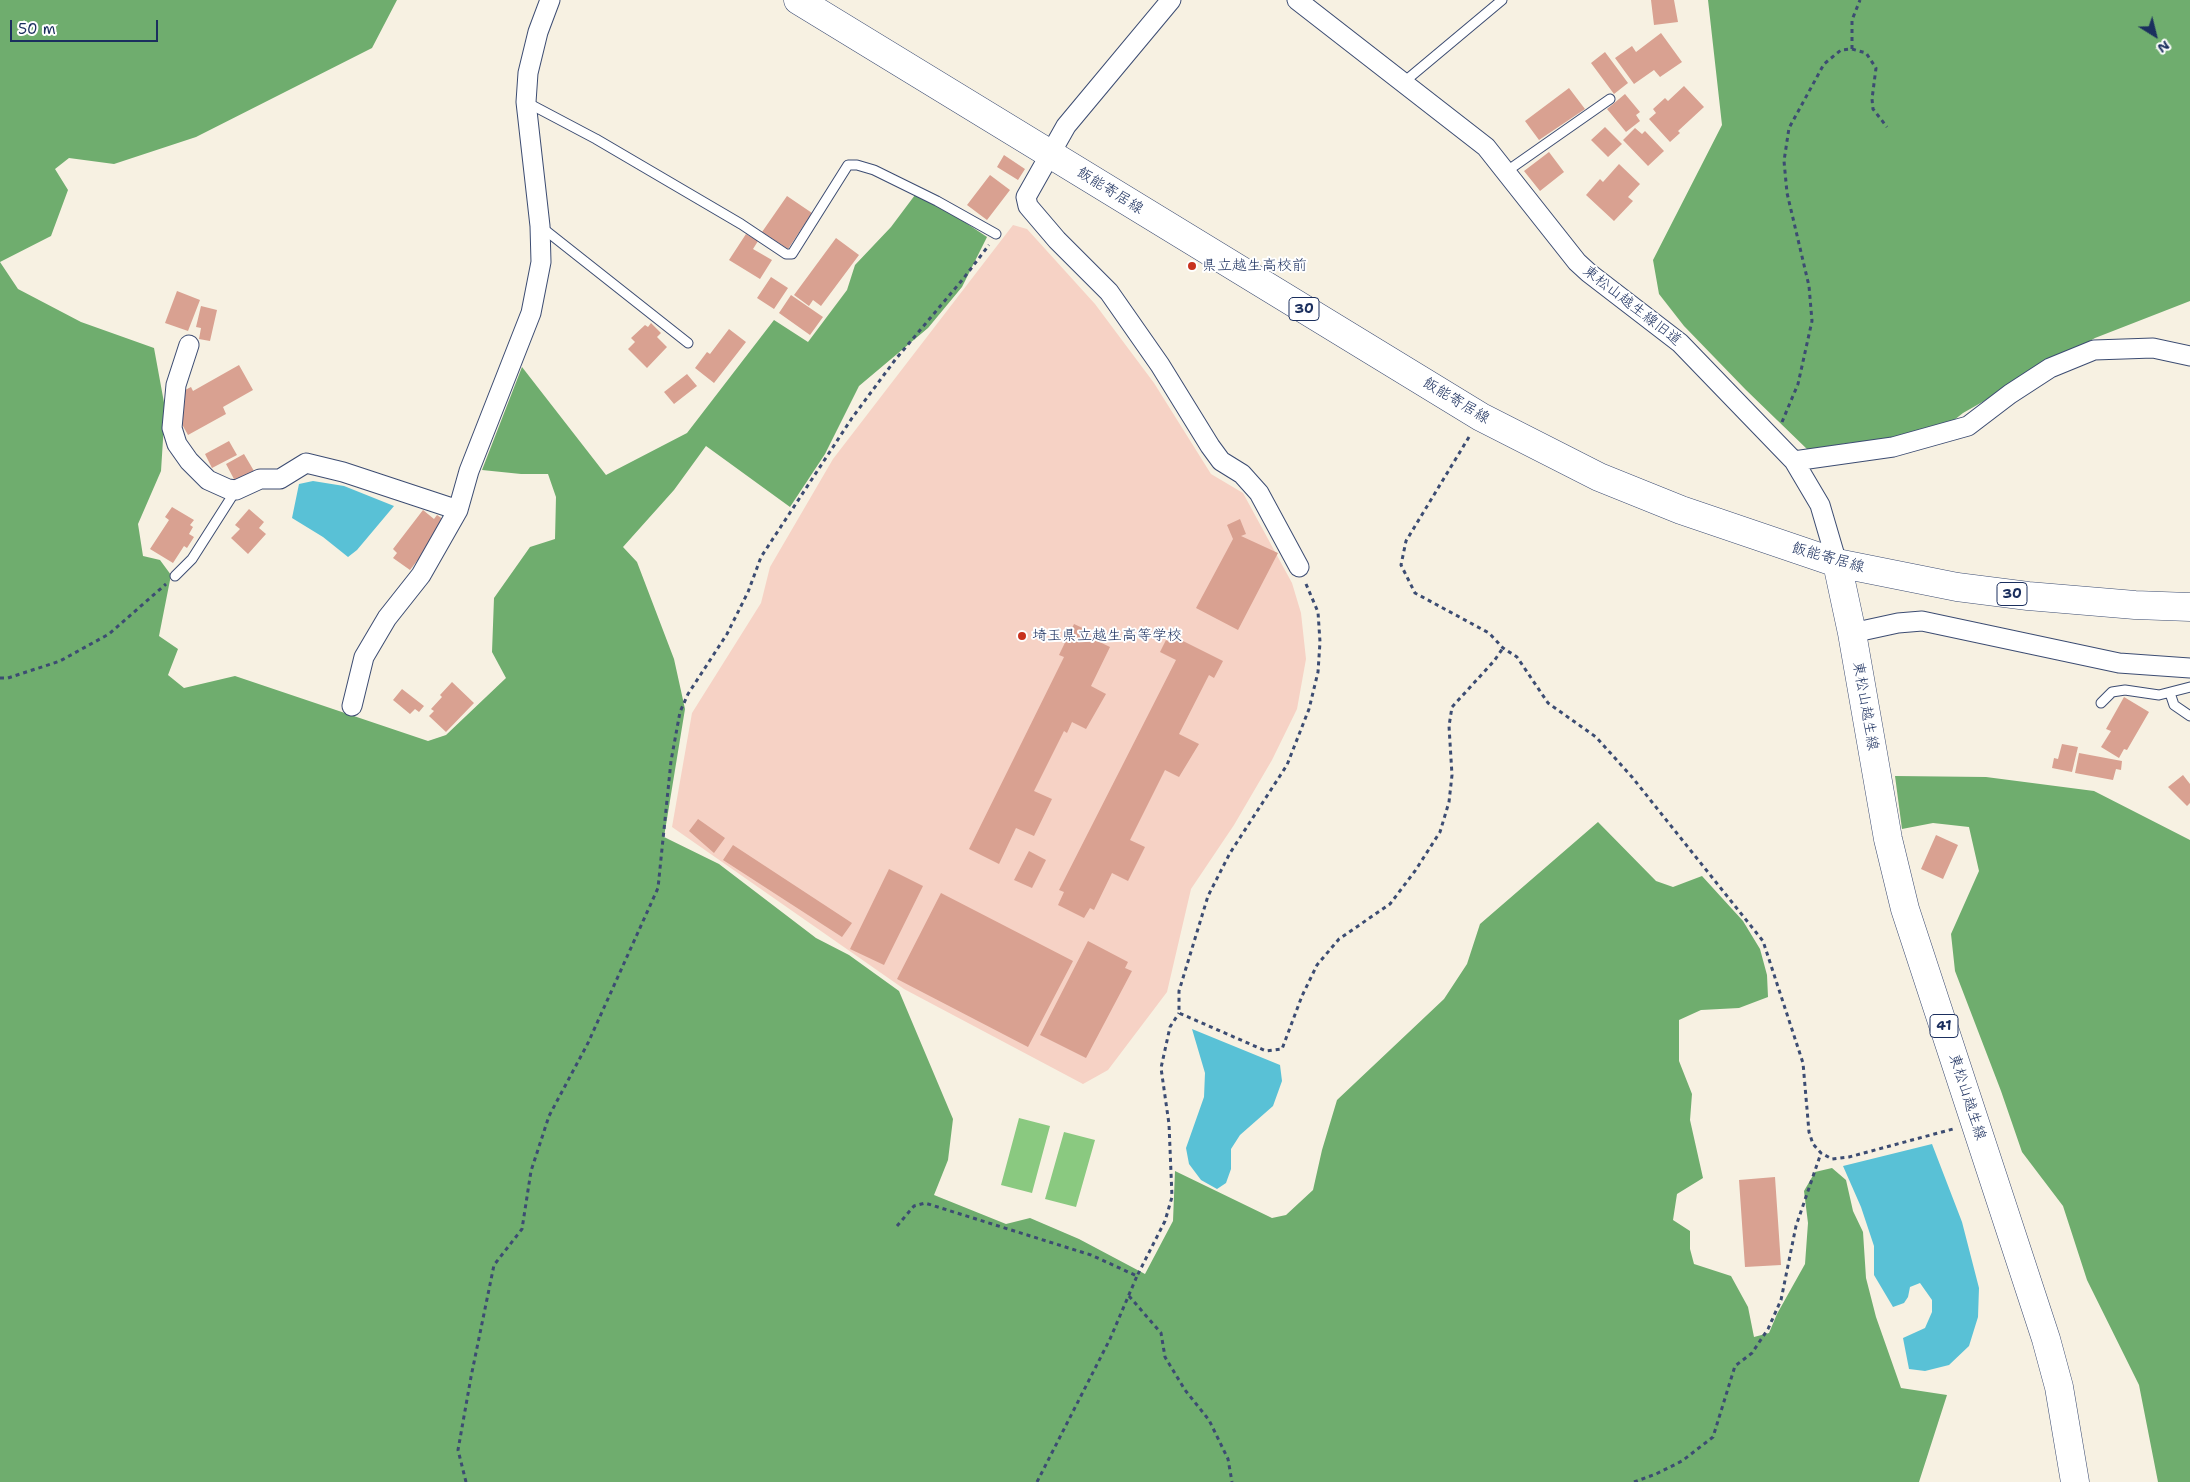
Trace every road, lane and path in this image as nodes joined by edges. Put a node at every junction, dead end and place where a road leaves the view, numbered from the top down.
1 (550, 0) edge
2 (798, 0) edge
3 (1171, 0) edge
4 (1297, 0) edge
5 (1502, 0) edge
6 (1860, 0) edge
7 (1852, 49) junction
8 (1404, 82) junction
9 (1610, 100) dead end
10 (526, 102) junction
11 (1887, 127) dead end
12 (1050, 154) junction
13 (1507, 171) junction
14 (540, 226) junction
15 (996, 234) joint
16 (688, 343) dead end
17 (189, 345) dead end
18 (2190, 356) edge
19 (1481, 417) junction
20 (1774, 441) junction
21 (1794, 461) junction
22 (236, 490) junction
23 (458, 510) junction
24 (1837, 563) junction
25 (1299, 567) joint
26 (175, 576) joint
27 (2190, 606) edge
28 (1852, 633) junction
29 (1503, 648) junction
30 (2190, 668) edge
31 (0, 678) edge
32 (2190, 687) edge
33 (2170, 693) junction
34 (2100, 702) dead end
35 (352, 706) dead end
36 (2190, 716) edge
37 (1179, 1013) junction
38 (1976, 1123) junction
39 (1820, 1153) junction
40 (897, 1226) dead end
41 (1137, 1276) junction
42 (1129, 1296) junction
43 (466, 1482) edge
44 (1037, 1482) edge
45 (1232, 1482) edge
46 (1634, 1482) edge
47 (2075, 1482) edge

1 - 10 street
2 - 12 main road, 飯能寄居線 / 30
3 - 12 street
4 - 8 street, 東松山越生線旧道
5 - 8 lane
6 - 7 path
7 - 11 path
7 - 20 path
8 - 13 street, 東松山越生線旧道
9 - 13 lane
10 - 14 street
10 - 15 lane
12 - 19 main road, 飯能寄居線 / 30
12 - 25 street
13 - 20 street, 東松山越生線旧道
14 - 16 lane
14 - 23 street
15 - 43 path
17 - 22 street
18 - 21 street
19 - 24 main road, 飯能寄居線 / 30
19 - 29 path
20 - 21 street, 東松山越生線旧道
21 - 24 street, 東松山越生線旧道
22 - 23 street
22 - 26 lane
23 - 35 street
24 - 27 main road, 飯能寄居線 / 30
24 - 28 main road, 東松山越生線 / 41
25 - 37 path
26 - 31 path
28 - 30 street
28 - 38 main road, 東松山越生線 / 41
29 - 37 path
29 - 39 path
32 - 33 lane
33 - 34 lane
33 - 36 lane
37 - 41 path
38 - 39 path
38 - 47 main road, 東松山越生線 / 41
39 - 46 path
40 - 41 path
41 - 42 path
42 - 44 path
42 - 45 path

